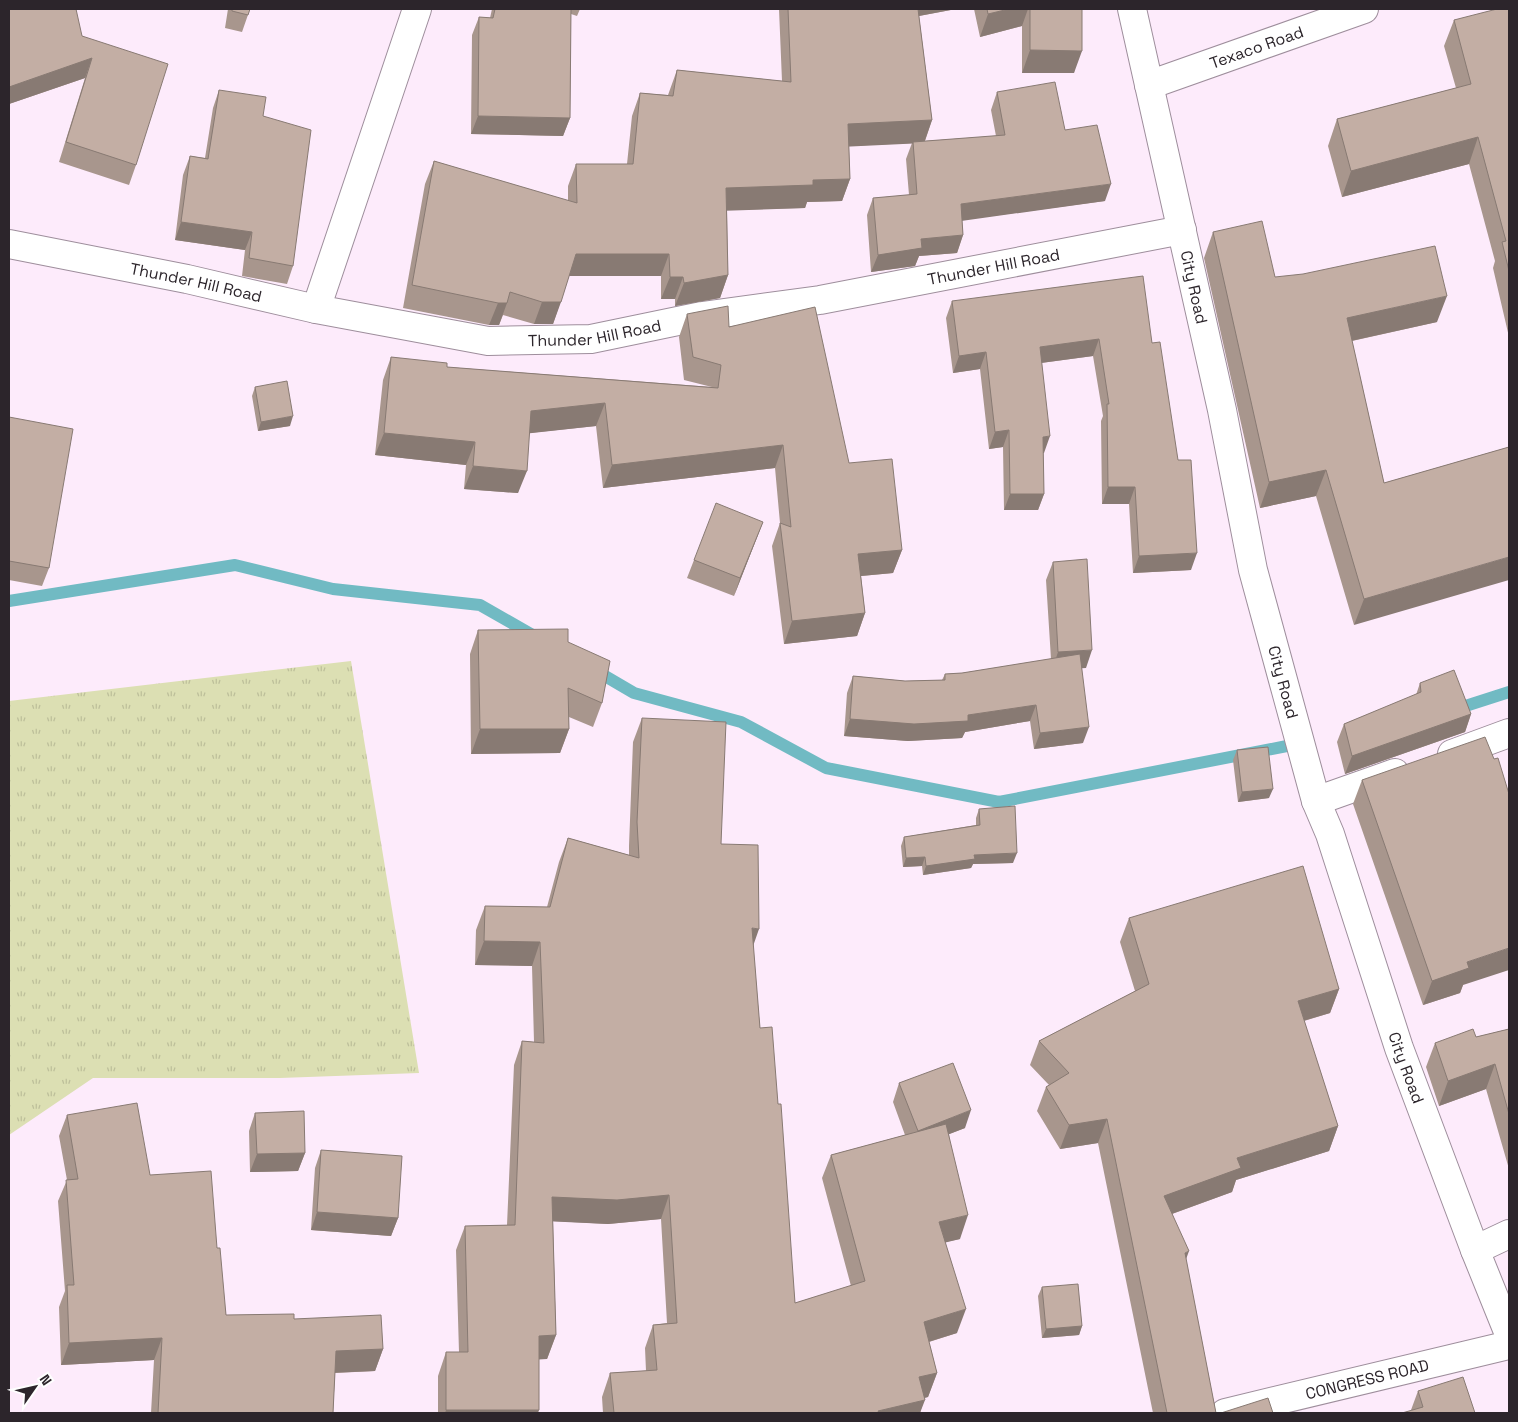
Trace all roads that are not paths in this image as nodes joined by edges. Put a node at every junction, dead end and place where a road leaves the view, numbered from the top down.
1 (417, 9) edge
2 (1132, 9) edge
3 (1364, 9) edge
4 (1149, 85) junction
5 (1182, 230) junction
6 (9, 244) edge
7 (316, 309) junction
8 (1509, 733) edge
9 (1316, 801) junction
10 (1509, 1234) edge
11 (1475, 1250) junction
12 (1509, 1334) edge
13 (1509, 1345) edge
14 (1225, 1413) edge

1 - 7 street
2 - 4 street, City Road
3 - 4 street, Texaco Road
4 - 5 street, City Road
5 - 7 street, Thunder Hill Road
5 - 9 street, City Road
6 - 7 street, Thunder Hill Road
8 - 9 street
9 - 11 street, City Road
10 - 11 street
11 - 12 street, City Road
13 - 14 street, CONGRESS ROAD

